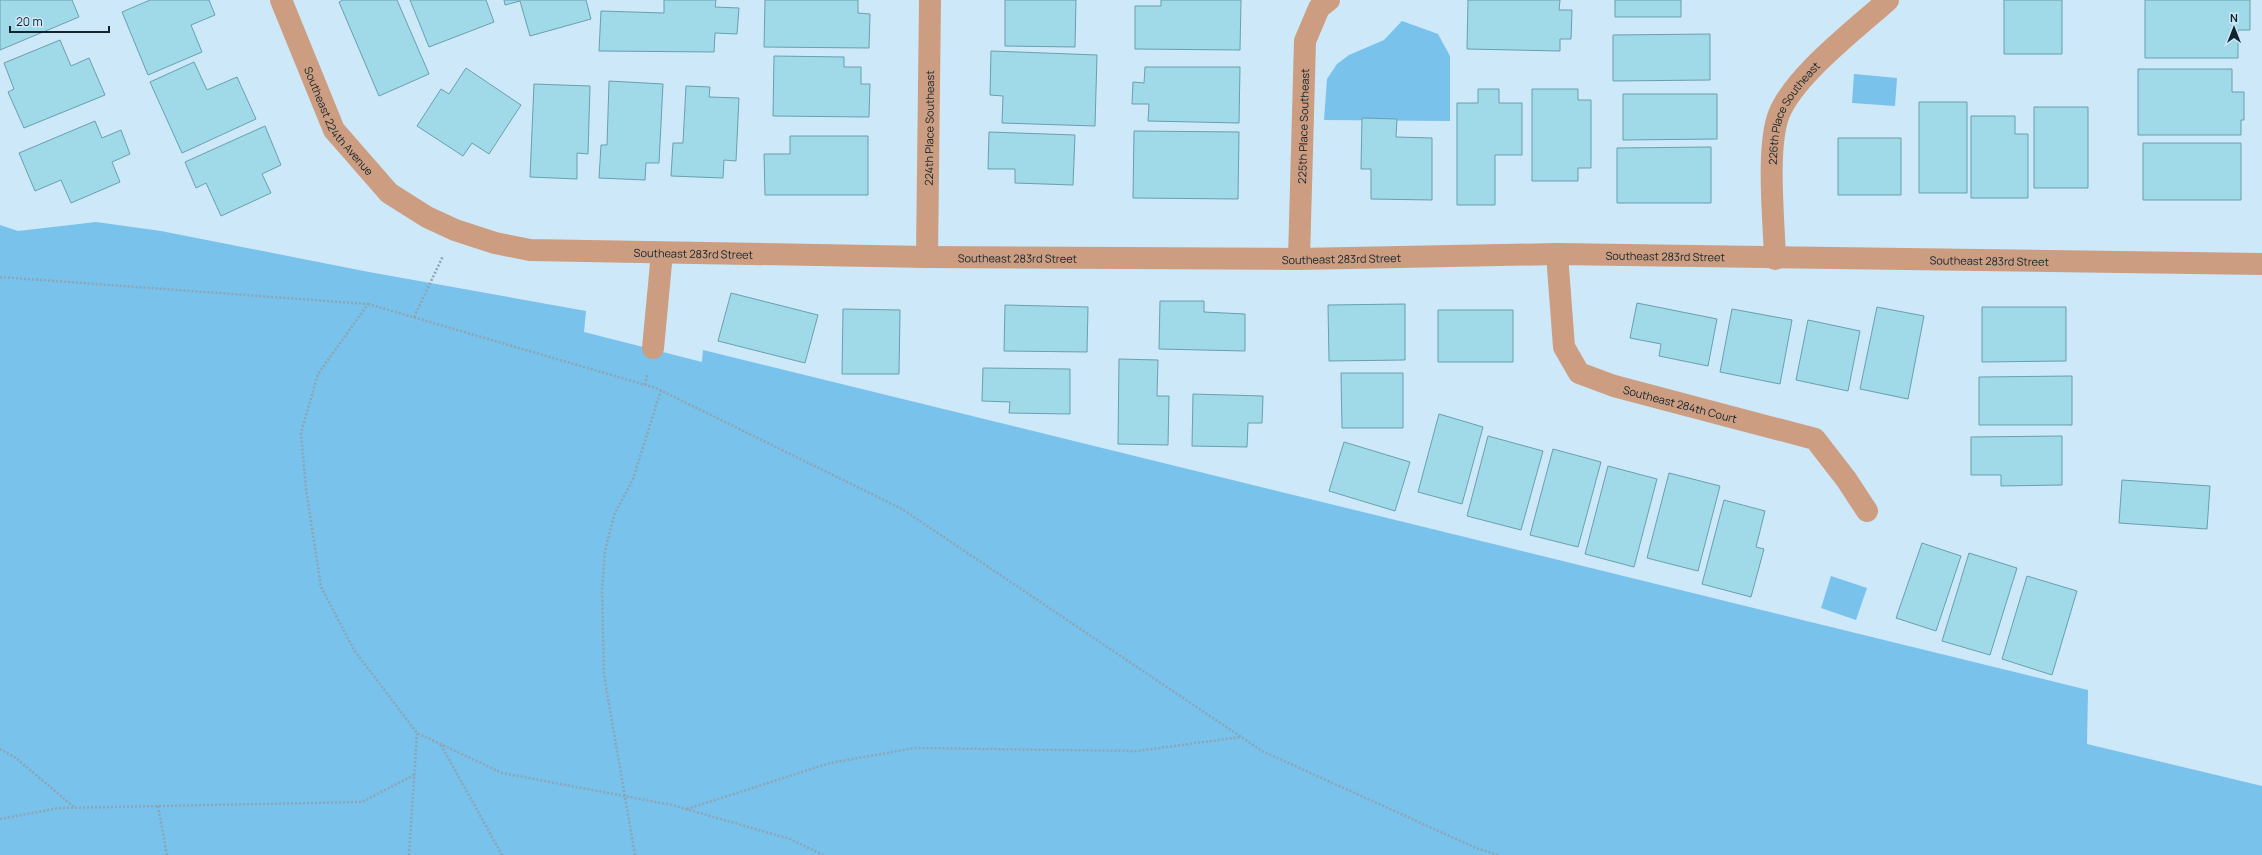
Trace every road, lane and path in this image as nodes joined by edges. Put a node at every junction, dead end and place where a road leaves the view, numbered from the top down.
1 (281, 0) edge
2 (930, 0) edge
3 (1329, 0) edge
4 (1888, 0) edge
5 (427, 217) joint
6 (456, 230) junction
7 (662, 253) junction
8 (1557, 254) junction
9 (927, 257) junction
10 (1299, 259) junction
11 (1775, 259) junction
12 (2262, 264) edge
13 (0, 277) edge
14 (368, 304) junction
15 (414, 317) junction
16 (653, 348) dead end
17 (661, 390) junction
18 (1866, 511) dead end
19 (417, 733) junction
20 (1242, 737) junction
21 (441, 744) junction
22 (0, 749) edge
23 (414, 775) junction
24 (626, 796) junction
25 (158, 806) junction
26 (75, 807) junction
27 (687, 809) junction
28 (0, 819) edge
29 (167, 855) edge
30 (410, 855) edge
31 (502, 855) edge
32 (635, 855) edge
33 (823, 855) edge
34 (1498, 855) edge

1 - 5 street, Southeast 224th Avenue
2 - 9 street, 224th Place Southeast
3 - 10 street, 225th Place Southeast
4 - 11 street, 226th Place Southeast
5 - 6 street, Southeast 283rd Street
6 - 7 street, Southeast 283rd Street
6 - 15 path
7 - 9 street, Southeast 283rd Street
7 - 16 street
8 - 10 street, Southeast 283rd Street
8 - 11 street, Southeast 283rd Street
8 - 18 street, Southeast 284th Court
9 - 10 street, Southeast 283rd Street
11 - 12 street, Southeast 283rd Street
13 - 14 path
14 - 15 path
14 - 19 path
15 - 17 path
17 - 20 path
17 - 24 path
19 - 21 path
19 - 23 path
20 - 27 path
20 - 34 path
21 - 24 path
21 - 31 path
22 - 26 path
23 - 25 path
23 - 30 path
24 - 27 path
24 - 32 path
25 - 26 path
25 - 29 path
26 - 28 path
27 - 33 path

